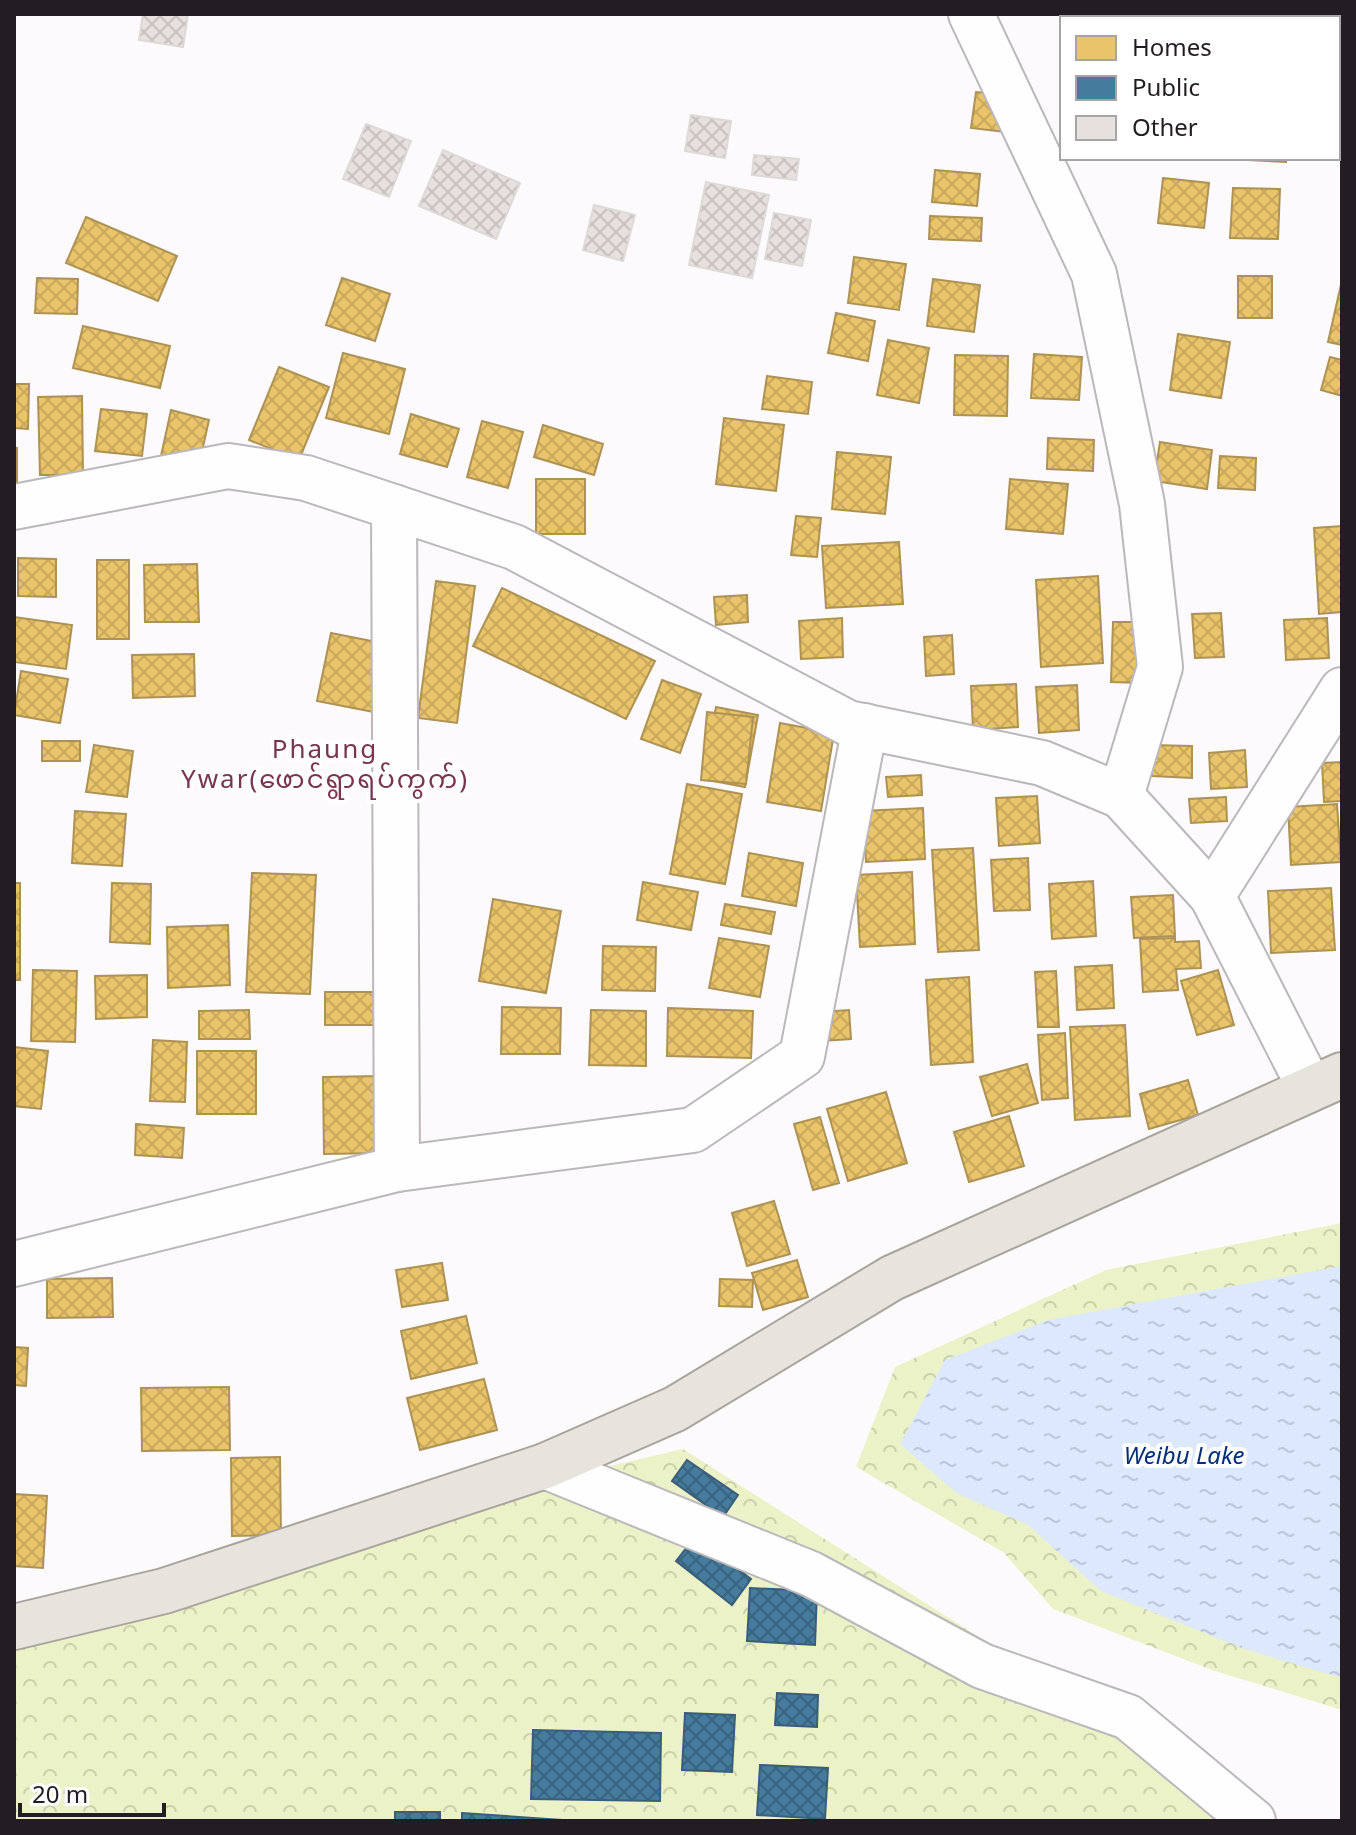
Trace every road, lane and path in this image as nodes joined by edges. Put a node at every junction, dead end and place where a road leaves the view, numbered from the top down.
1 (971, 14) edge
2 (14, 507) edge
3 (394, 507) junction
4 (1342, 690) edge
5 (865, 726) junction
6 (1121, 796) junction
7 (1212, 896) junction
8 (1326, 1082) edge
9 (397, 1169) junction
10 (14, 1264) edge
11 (545, 1466) junction
12 (14, 1627) edge
13 (1253, 1821) edge

1 - 6 street
2 - 3 street
3 - 5 street
3 - 9 street
4 - 7 street
5 - 6 street
5 - 9 street
6 - 7 street
7 - 8 street
8 - 11 main road
9 - 10 street
11 - 12 main road
11 - 13 street

